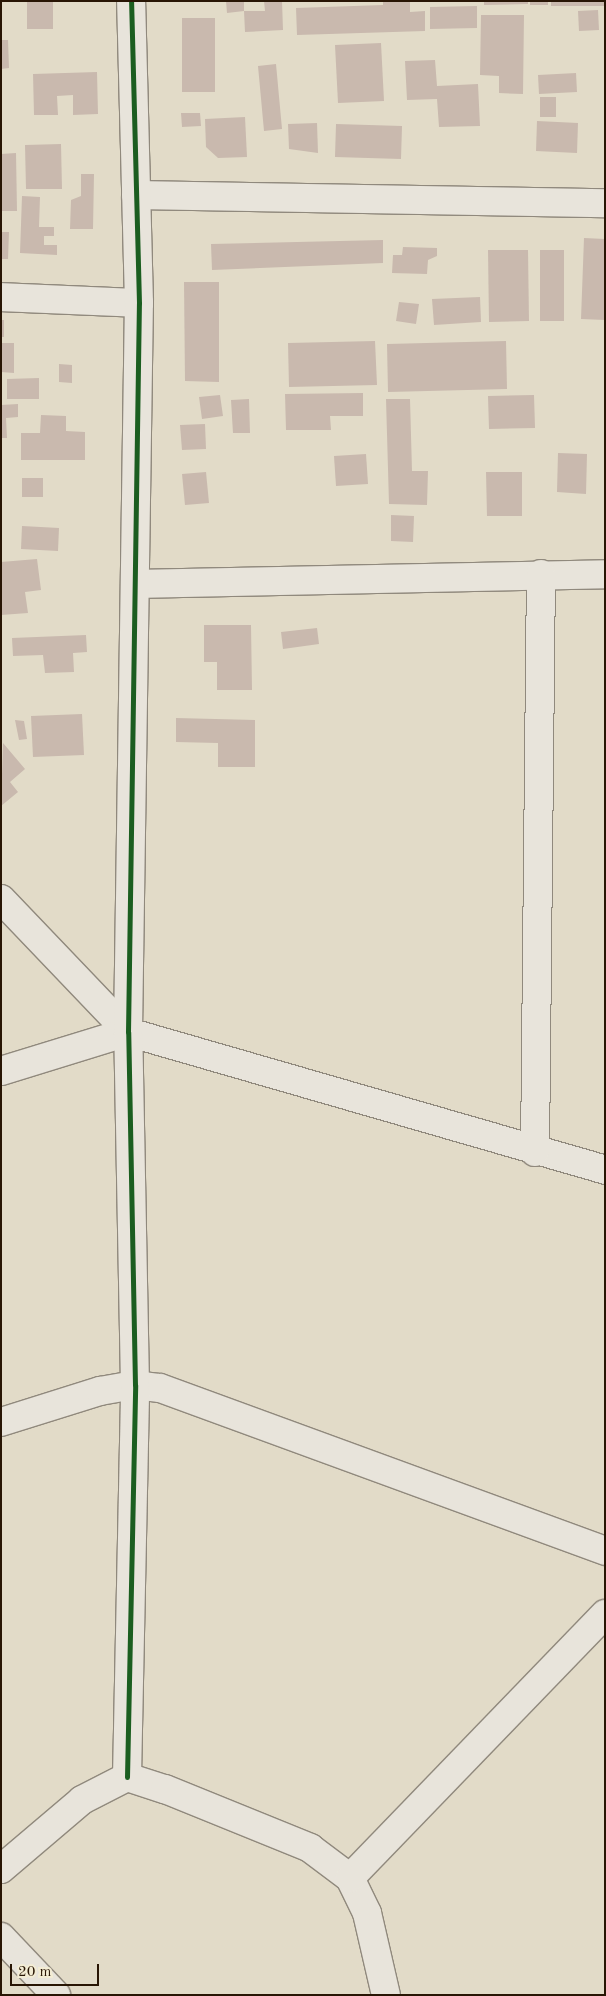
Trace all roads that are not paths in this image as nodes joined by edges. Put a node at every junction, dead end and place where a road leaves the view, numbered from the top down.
1 (131, 1) edge
2 (136, 195) junction
3 (605, 203) edge
4 (1, 297) edge
5 (139, 303) junction
6 (541, 574) junction
7 (605, 574) edge
8 (136, 584) junction
9 (1, 899) edge
10 (128, 1032) junction
11 (1, 1071) edge
12 (535, 1152) junction
13 (605, 1170) edge
14 (135, 1385) junction
15 (1, 1422) edge
16 (605, 1551) edge
17 (605, 1614) edge
18 (127, 1776) junction
19 (1, 1869) edge
20 (350, 1878) junction
21 (1, 1938) edge
22 (56, 1995) edge
23 (386, 1995) edge

1 - 2 street
2 - 3 street
2 - 5 street
4 - 5 street
5 - 8 street
6 - 7 street
6 - 8 street
6 - 12 street
8 - 10 street
9 - 10 street
10 - 11 street
10 - 12 street
10 - 14 street
12 - 13 street
14 - 15 street
14 - 16 street
14 - 18 street
17 - 20 street
18 - 19 street
18 - 20 street
20 - 23 street
21 - 22 street

